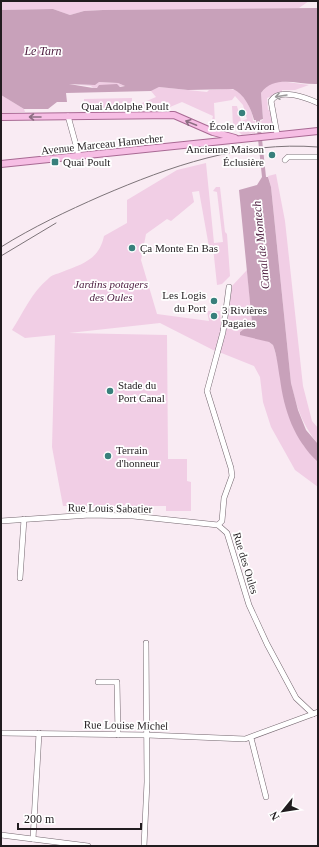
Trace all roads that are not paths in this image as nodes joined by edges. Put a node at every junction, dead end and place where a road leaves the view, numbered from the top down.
1 (318, 103) edge
2 (68, 116) junction
3 (1, 117) edge
4 (210, 130) junction
5 (318, 131) edge
6 (277, 134) junction
7 (244, 139) junction
8 (205, 144) junction
9 (79, 156) junction
10 (318, 157) edge
11 (285, 160) dead end
12 (1, 164) edge
13 (229, 286) dead end
14 (24, 519) junction
15 (1, 521) edge
16 (218, 524) junction
17 (20, 578) dead end
18 (146, 643) dead end
19 (98, 682) dead end
20 (315, 713) edge
21 (1, 732) edge
22 (39, 733) junction
23 (118, 735) junction
24 (147, 735) junction
25 (251, 738) junction
26 (266, 797) dead end
27 (1, 835) edge
28 (33, 839) junction
29 (88, 846) edge
30 (144, 846) edge

1 -> 6 street
2 -> 3 main road, Quai Adolphe Poult
4 -> 2 main road, Quai Adolphe Poult
2 - 9 street
4 - 7 main road, Quai Adolphe Poult
4 - 8 main road
5 - 6 main road, Avenue Marceau Hamecher
6 - 7 main road, Avenue Marceau Hamecher
7 - 8 main road, Avenue Marceau Hamecher
8 - 9 main road, Avenue Marceau Hamecher
9 - 12 main road, Avenue Marceau Hamecher
10 - 11 street
13 - 16 street, Rue des Oules
14 - 15 street, Rue Louis Sabatier
14 - 16 street, Rue Louis Sabatier
14 - 17 street
16 - 20 street, Rue des Oules
18 - 24 street
19 - 23 street
20 - 25 street, Rue Louise Michel
21 - 22 street, Rue Louise Michel
22 - 23 street, Rue Louise Michel
22 - 28 street
23 - 24 street, Rue Louise Michel
24 - 25 street, Rue Louise Michel
24 - 30 street
25 - 26 street
27 - 28 street
28 - 29 street

